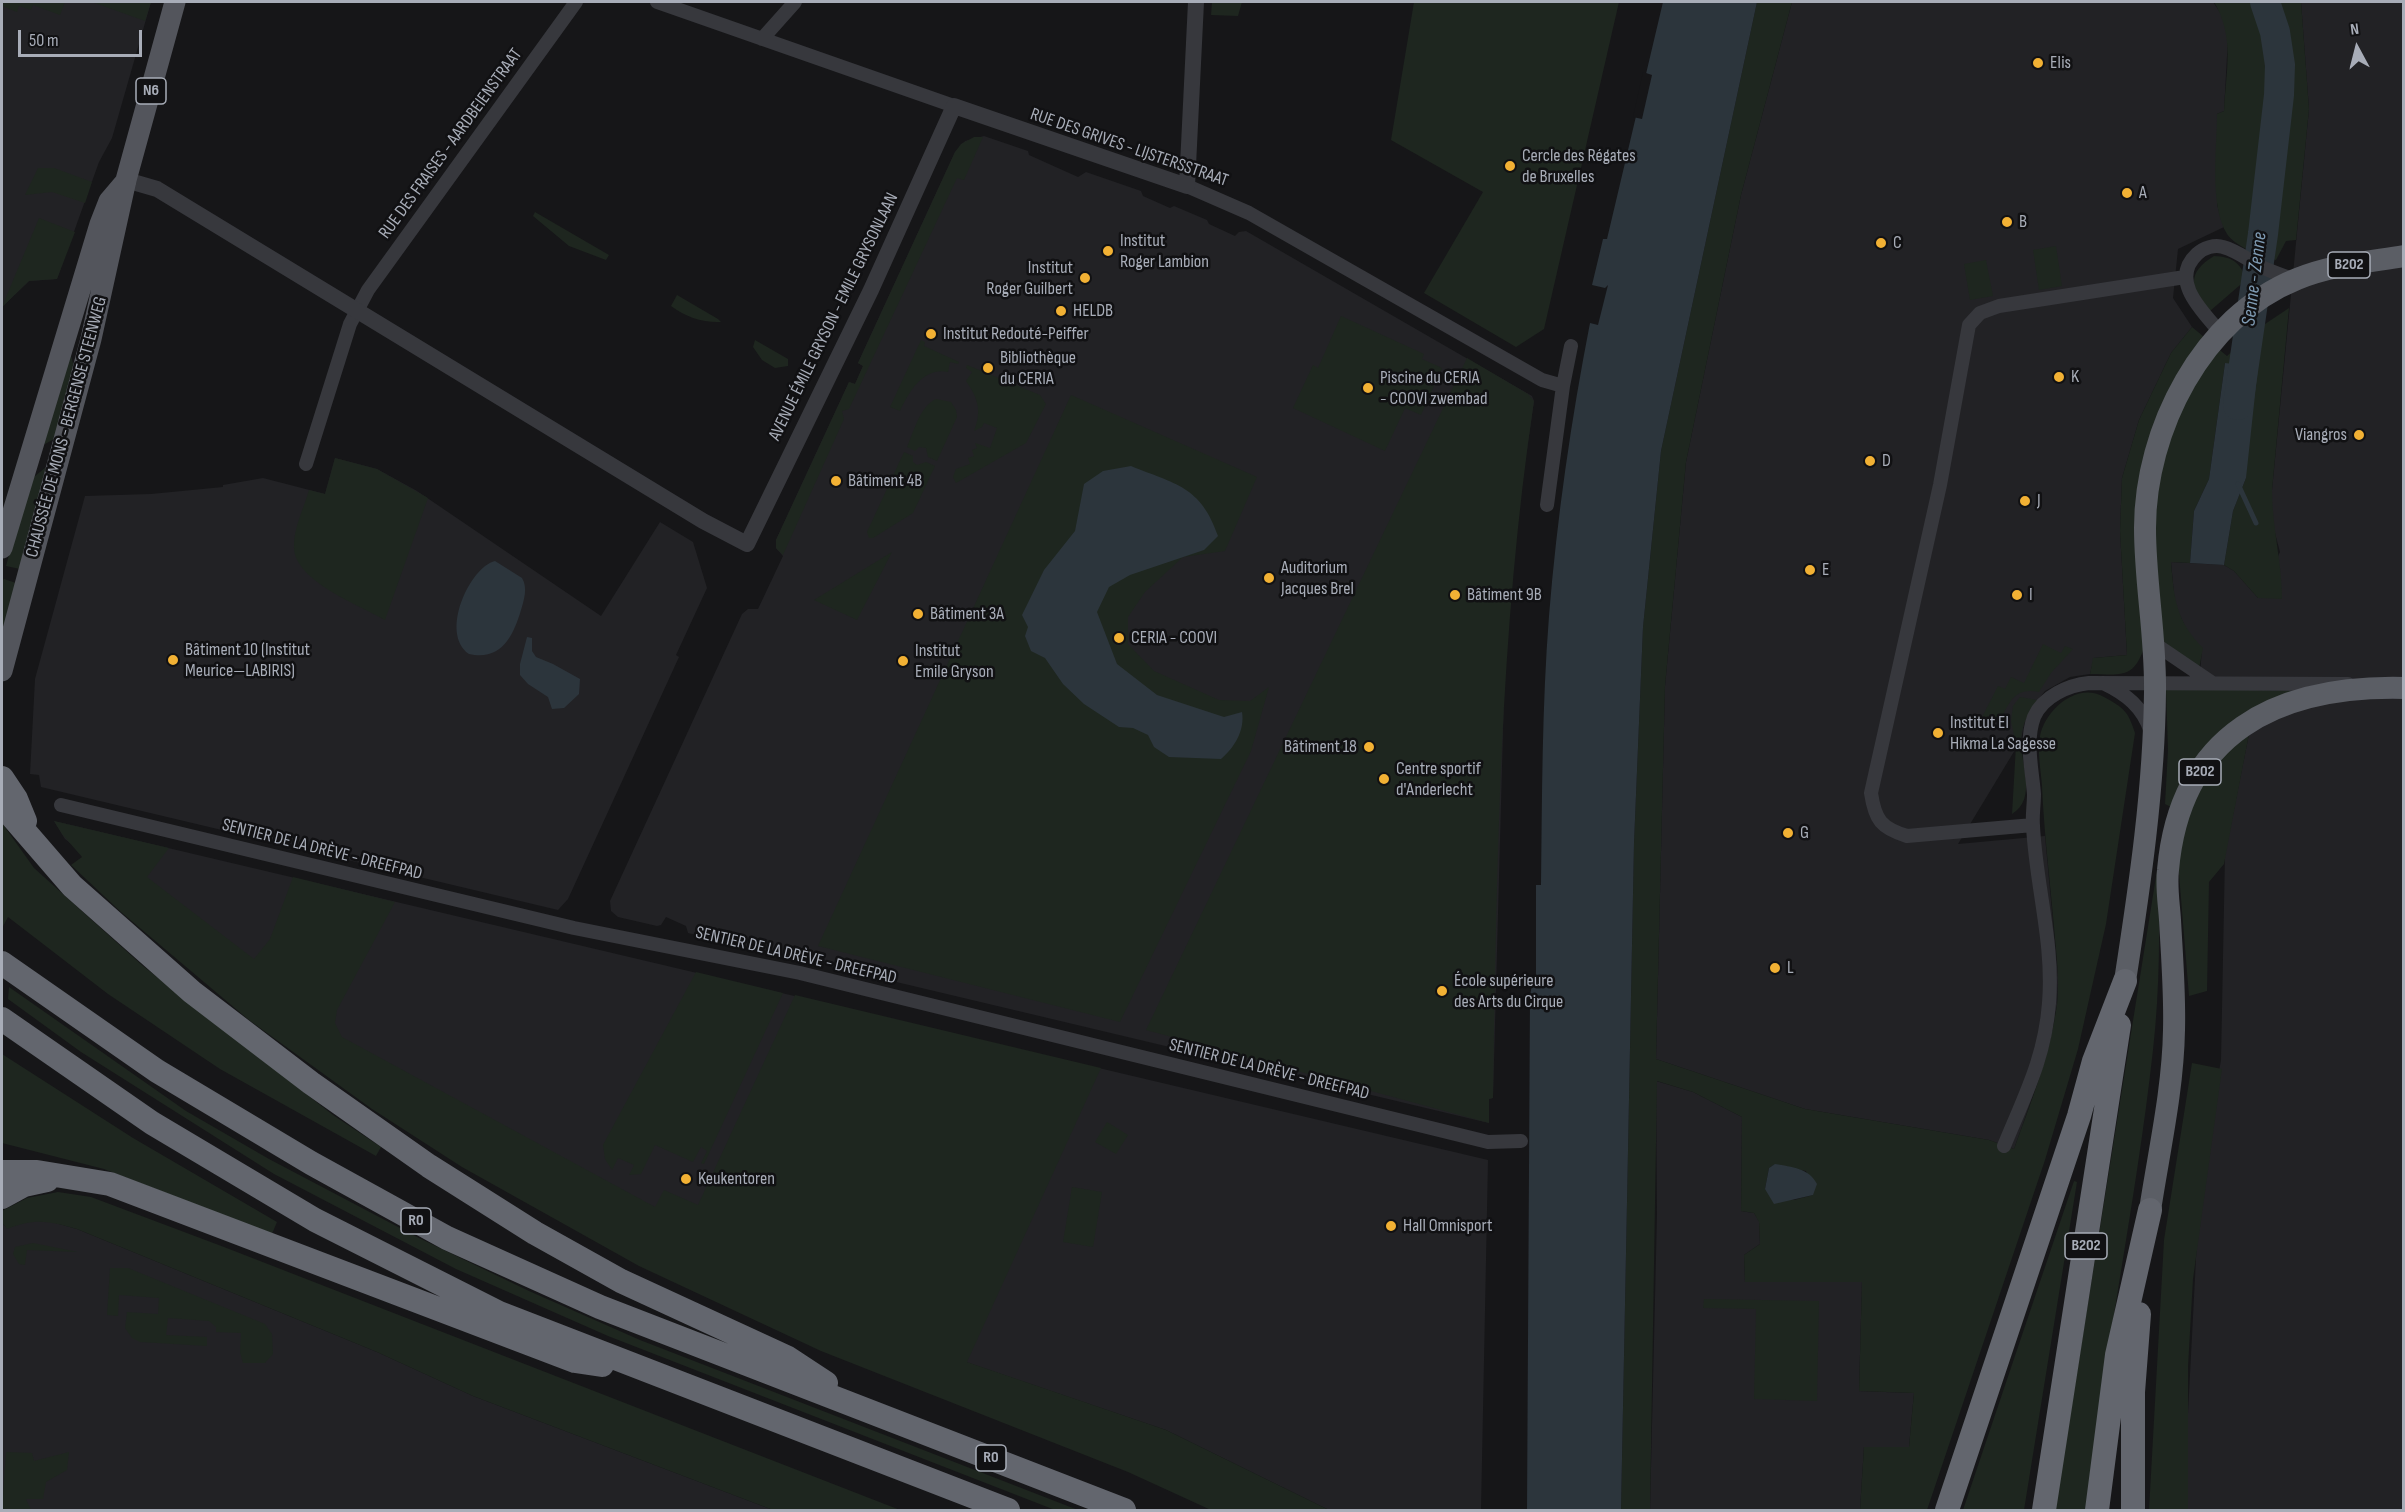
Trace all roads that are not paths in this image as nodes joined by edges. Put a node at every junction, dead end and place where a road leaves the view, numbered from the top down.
1 (176, 2) edge
2 (576, 2) edge
3 (657, 2) edge
4 (795, 2) edge
5 (1196, 2) edge
6 (762, 39) junction
7 (954, 106) junction
8 (126, 180) junction
9 (1187, 186) junction
10 (2403, 256) edge
11 (2186, 277) junction
12 (2295, 280) junction
13 (358, 310) junction
14 (2220, 332) junction
15 (1572, 346) dead end
16 (1563, 386) junction
17 (306, 464) dead end
18 (1547, 505) dead end
19 (2, 548) edge
20 (2155, 644) junction
21 (2, 671) edge
22 (2156, 681) junction
23 (2101, 682) junction
24 (2213, 684) junction
25 (2368, 687) junction
26 (2403, 688) edge
27 (2155, 743) junction
28 (2, 778) edge
29 (2, 805) edge
30 (62, 805) dead end
31 (2033, 825) junction
32 (31, 837) junction
33 (5, 966) edge
34 (2125, 981) junction
35 (2, 1019) edge
36 (1521, 1142) dead end
37 (2004, 1146) dead end
38 (2, 1161) edge
39 (2, 1172) edge
40 (37, 1172) junction
41 (67, 1176) junction
42 (2, 1197) edge
43 (2150, 1210) junction
44 (646, 1371) junction
45 (857, 1405) junction
46 (1008, 1510) edge
47 (1124, 1510) edge
48 (1947, 1510) edge
49 (2044, 1510) edge
50 (2097, 1510) edge
51 (2133, 1510) edge

1 - 8 main road, CHAUSSÉE DE MONS - BERGENSE STEENWEG / N6
2 - 13 street, RUE DES FRAISES - AARDBEIENSTRAAT
3 - 6 street, RUE DES GRIVES - LIJSTERSSTRAAT
4 - 6 street
5 - 9 street
6 - 7 street, RUE DES GRIVES - LIJSTERSSTRAAT
7 - 9 street, RUE DES GRIVES - LIJSTERSSTRAAT
7 - 13 street, AVENUE ÉMILE GRYSON - EMILE GRYSONLAAN
8 - 13 street
8 - 19 main road, CHAUSSÉE DE MONS - BERGENSE STEENWEG / N6
8 - 21 main road, CHAUSSÉE DE MONS - BERGENSE STEENWEG / N6
9 - 16 street, RUE DES GRIVES - LIJSTERSSTRAAT
10 - 12 highway, B202
11 - 12 street
11 - 14 street
11 - 31 street
12 - 14 highway, B202
13 - 17 street, RUE DES FRAISES - AARDBEIENSTRAAT
14 - 20 highway, B202
15 - 16 street
16 - 18 street
20 - 22 highway, B202
20 - 24 street
22 - 23 street
22 - 24 street
22 - 27 highway, B202
23 - 27 street
23 - 31 street
24 - 25 street
25 - 26 highway
25 - 43 highway, B202
27 - 34 highway, B202
28 - 32 highway
29 - 32 highway
30 - 36 street, SENTIER DE LA DRÈVE - DREEFPAD
31 - 37 street
32 - 45 highway
33 - 45 highway, R0
34 - 48 highway, B202
34 - 49 highway, B202
35 - 44 highway, R0
38 - 40 highway
39 - 40 highway
40 - 41 highway
41 - 42 highway
41 - 44 highway
43 - 50 highway, B202
43 - 51 highway, B202
44 - 46 highway, R0
45 - 47 highway, R0

